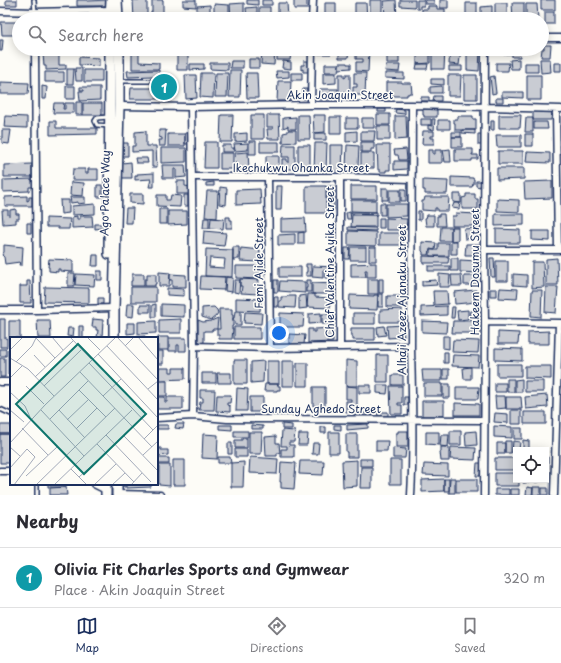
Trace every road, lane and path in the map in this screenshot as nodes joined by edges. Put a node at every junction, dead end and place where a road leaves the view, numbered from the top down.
1 (34, 0) edge
2 (111, 0) edge
3 (117, 0) edge
4 (313, 0) edge
5 (0, 11) edge
6 (34, 12) joint
7 (111, 12) edge
8 (118, 12) edge
9 (312, 12) edge
10 (549, 38) edge
11 (561, 38) edge
12 (35, 56) edge
13 (110, 56) edge
14 (119, 56) edge
15 (312, 56) edge
16 (485, 56) edge
17 (119, 81) junction
18 (149, 81) dead end
19 (311, 105) junction
20 (412, 105) junction
21 (119, 106) junction
22 (485, 106) junction
23 (192, 107) junction
24 (558, 110) edge
25 (192, 177) junction
26 (268, 177) junction
27 (340, 177) junction
28 (559, 178) edge
29 (411, 179) junction
30 (484, 250) junction
31 (560, 250) edge
32 (112, 308) junction
33 (0, 310) edge
34 (37, 310) junction
35 (485, 322) junction
36 (560, 323) edge
37 (108, 337) edge
38 (114, 337) edge
39 (194, 346) junction
40 (411, 346) junction
41 (340, 347) junction
42 (270, 348) junction
43 (0, 409) edge
44 (10, 414) edge
45 (193, 416) junction
46 (158, 418) edge
47 (413, 419) junction
48 (484, 420) junction
49 (96, 485) edge
50 (106, 490) edge
51 (117, 494) edge
52 (160, 495) edge
53 (411, 495) edge
54 (484, 495) edge
55 (554, 495) edge

1 - 6 lane
2 - 7 main road
3 - 8 main road
4 - 9 street
5 - 6 street
10 - 11 street
12 - 34 street
13 - 32 main road, Ago Palace Way
14 - 17 main road, Ago Palace Way
15 - 19 street
16 - 22 street, Hakeem Dosumu Street
17 - 18 lane
17 - 21 main road, Ago Palace Way
19 - 20 street, Akin Joaquin Street
19 - 23 street, Akin Joaquin Street
20 - 22 street, Akin Joaquin Street
20 - 29 street, Alhaji Azeez Ajanaku Street
21 - 23 street, Akin Joaquin Street
21 - 32 main road, Ago Palace Way
22 - 24 street, Akin Joaquin Street
22 - 30 street, Hakeem Dosumu Street
23 - 25 street
24 - 28 street
25 - 26 street, Ikechukwu Ohanka Street
25 - 39 street
26 - 27 street, Ikechukwu Ohanka Street
26 - 42 street, Femi Ajide Street
27 - 29 street, Ikechukwu Ohanka Street
27 - 41 street, Chief Valentine Ayika Street
28 - 31 street
29 - 40 street, Alhaji Azeez Ajanaku Street
30 - 31 street
30 - 35 street, Hakeem Dosumu Street
32 - 34 street
32 - 37 main road, Ago Palace Way
32 - 38 main road, Ago Palace Way
33 - 34 street
35 - 36 street
35 - 48 street, Hakeem Dosumu Street
36 - 55 street
39 - 42 street
39 - 45 street
40 - 41 street
40 - 47 street, Alhaji Azeez Ajanaku Street
41 - 42 street
43 - 44 lane
45 - 46 street, Sunday Aghedo Street
45 - 47 street, Sunday Aghedo Street
47 - 48 street, Sunday Aghedo Street
47 - 53 street, Alhaji Azeez Ajanaku Street
48 - 54 street, Hakeem Dosumu Street
49 - 50 street
51 - 52 street

